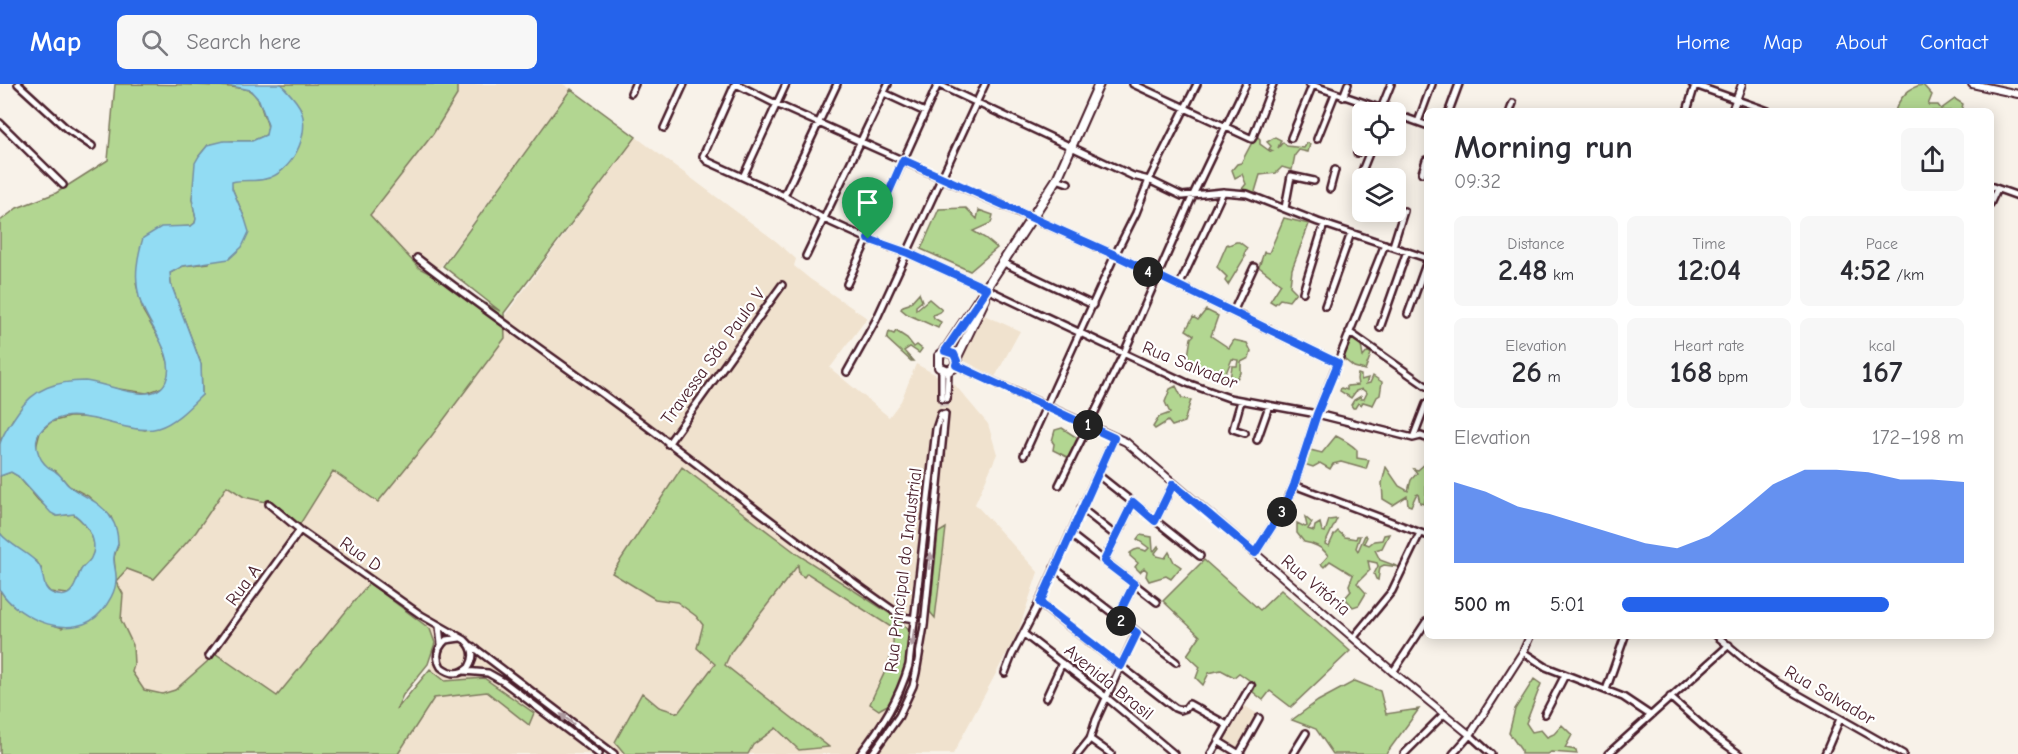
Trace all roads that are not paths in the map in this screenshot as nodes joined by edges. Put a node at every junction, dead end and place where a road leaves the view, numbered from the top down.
1 (18, 84) edge
2 (635, 84) edge
3 (684, 84) edge
4 (736, 84) edge
5 (786, 84) edge
6 (837, 84) edge
7 (888, 84) edge
8 (938, 84) edge
9 (985, 84) edge
10 (1099, 84) edge
11 (1133, 84) edge
12 (1197, 84) edge
13 (1245, 84) edge
14 (1273, 84) edge
15 (1311, 84) edge
16 (1348, 84) edge
17 (1391, 84) edge
18 (1432, 84) edge
19 (1458, 84) edge
20 (1742, 84) edge
21 (1972, 84) edge
22 (1693, 85) edge
23 (1998, 87) edge
24 (631, 93) dead end
25 (884, 93) junction
26 (1335, 94) junction
27 (2018, 94) edge
28 (1343, 96) junction
29 (1736, 99) junction
30 (977, 102) junction
31 (1359, 102) edge
32 (1386, 102) edge
33 (1513, 103) dead end
34 (776, 104) junction
35 (1450, 108) edge
36 (1511, 108) edge
37 (1688, 108) edge
38 (1733, 108) edge
39 (1760, 108) edge
40 (1185, 109) junction
41 (925, 112) junction
42 (1406, 118) edge
43 (1418, 122) junction
44 (0, 123) edge
45 (819, 123) junction
46 (1424, 124) edge
47 (1225, 126) junction
48 (664, 128) dead end
49 (1291, 138) dead end
50 (1317, 139) dead end
51 (861, 141) junction
52 (93, 146) dead end
53 (1071, 146) junction
54 (903, 160) junction
55 (1424, 166) edge
56 (1335, 170) dead end
57 (1422, 173) dead end
58 (743, 177) junction
59 (942, 177) junction
60 (1057, 179) junction
61 (1149, 180) junction
62 (1314, 181) dead end
63 (1068, 183) dead end
64 (63, 185) dead end
65 (1994, 187) edge
66 (1330, 189) dead end
67 (1223, 192) junction
68 (1193, 195) junction
69 (784, 196) junction
70 (2018, 196) edge
71 (1285, 208) junction
72 (1033, 218) junction
73 (824, 219) junction
74 (1401, 222) edge
75 (1324, 224) junction
76 (1351, 233) junction
77 (868, 239) junction
78 (1385, 244) junction
79 (1393, 246) junction
80 (1407, 251) junction
81 (908, 253) junction
82 (1115, 255) junction
83 (806, 256) dead end
84 (1424, 257) edge
85 (417, 258) dead end
86 (1004, 263) junction
87 (1254, 267) dead end
88 (1424, 270) edge
89 (1156, 276) junction
90 (847, 284) dead end
91 (782, 285) dead end
92 (1179, 286) junction
93 (988, 289) junction
94 (1302, 292) dead end
95 (1093, 305) junction
96 (1325, 306) dead end
97 (1233, 312) junction
98 (1408, 314) dead end
99 (1380, 328) dead end
100 (1349, 332) junction
101 (1080, 333) junction
102 (945, 351) junction
103 (1124, 353) junction
104 (956, 361) junction
105 (1338, 363) junction
106 (945, 370) junction
107 (847, 372) dead end
108 (1424, 385) edge
109 (944, 399) tunnel mouth
110 (1241, 401) junction
111 (1045, 406) junction
112 (1269, 406) junction
113 (1424, 409) edge
114 (1317, 414) junction
115 (1089, 425) junction
116 (945, 428) junction
117 (936, 429) junction
118 (1245, 433) dead end
119 (1424, 437) edge
120 (1114, 438) junction
121 (1413, 438) junction
122 (1257, 440) dead end
123 (668, 444) junction
124 (1024, 455) dead end
125 (1097, 474) junction
126 (1173, 484) junction
127 (1059, 485) dead end
128 (1294, 485) junction
129 (1133, 502) junction
130 (269, 504) dead end
131 (1081, 508) junction
132 (1155, 521) junction
133 (300, 530) junction
134 (1070, 534) junction
135 (1423, 534) edge
136 (1116, 536) junction
137 (1255, 553) junction
138 (1200, 556) dead end
139 (1104, 561) junction
140 (1054, 568) junction
141 (1134, 584) junction
142 (1158, 602) dead end
143 (1040, 603) junction
144 (1117, 618) junction
145 (915, 619) junction
146 (1424, 625) edge
147 (439, 626) junction
148 (1137, 633) junction
149 (1024, 634) junction
150 (1354, 637) junction
151 (460, 638) junction
152 (1529, 639) edge
153 (1624, 639) edge
154 (1721, 639) edge
155 (441, 644) junction
156 (469, 644) junction
157 (1729, 645) junction
158 (1523, 652) junction
159 (209, 656) dead end
160 (1176, 662) dead end
161 (1062, 663) junction
162 (1121, 666) junction
163 (464, 671) junction
164 (1393, 672) junction
165 (1005, 673) dead end
166 (1565, 675) junction
167 (1251, 685) dead end
168 (1606, 690) junction
169 (1670, 697) junction
170 (1046, 698) dead end
171 (1107, 698) junction
172 (891, 711) junction
173 (1444, 714) junction
174 (1545, 714) dead end
175 (1650, 715) junction
176 (899, 716) junction
177 (1259, 718) dead end
178 (1840, 719) junction
179 (1227, 724) junction
180 (1306, 733) dead end
181 (585, 734) junction
182 (1470, 735) junction
183 (1090, 739) junction
184 (582, 740) junction
185 (1218, 741) junction
186 (1613, 753) edge
187 (599, 754) edge
188 (614, 754) edge
189 (860, 754) edge
190 (872, 754) edge
191 (1078, 754) edge
192 (1111, 754) edge
193 (1174, 754) edge
194 (1211, 754) edge
195 (1239, 754) edge
196 (1293, 754) edge
197 (1404, 754) edge
198 (1453, 754) edge
199 (1491, 754) edge
200 (1739, 754) edge
201 (1825, 754) edge
202 (1903, 754) edge

1 - 52 street
2 - 24 street
3 - 48 street
4 - 34 street
4 - 58 street, Rua Salvador
5 - 34 street
6 - 45 street
7 - 25 street
8 - 30 street
8 - 41 street
9 - 30 street
10 - 53 main road
11 - 40 street
12 - 40 street
13 - 47 street
14 - 47 street
15 - 26 street
15 - 49 street
16 - 28 street
17 - 32 street
18 - 43 street
19 - 35 street
20 - 29 street
21 - 23 street
22 - 29 street
22 - 37 street
23 - 27 street
25 - 41 street
25 - 51 street
26 - 28 street
26 - 50 street
28 - 31 street
29 - 38 street
29 - 39 street
30 - 53 street
30 - 59 street
33 - 36 street
34 - 45 street
34 - 58 street
40 - 47 street
40 - 61 street
41 - 54 street
42 - 43 street
43 - 46 street
44 - 64 street
45 - 51 street
45 - 69 street
47 - 68 street
51 - 54 street
51 - 73 street
53 - 60 main road
53 - 61 street
54 - 59 street
54 - 77 street
55 - 57 street
56 - 66 street
58 - 69 street, Rua Salvador
59 - 72 street
59 - 81 street
60 - 63 street
60 - 72 main road
61 - 68 street
61 - 82 street
62 - 71 street
65 - 70 street
67 - 68 street
67 - 71 street
67 - 92 street
68 - 89 street
69 - 73 street, Rua Salvador
71 - 75 street
72 - 82 street
72 - 86 main road
73 - 77 street, Rua Salvador
73 - 83 street
74 - 79 street
75 - 76 street
75 - 94 street
76 - 78 street
76 - 96 street
77 - 81 street, Rua Salvador
77 - 90 street
78 - 79 street
78 - 100 street
79 - 80 street
80 - 84 street
80 - 99 street
81 - 93 street, Rua Salvador
81 - 107 street
82 - 89 street
82 - 95 street
85 - 123 street
86 - 93 main road
86 - 95 street
87 - 97 street
88 - 98 street
89 - 92 street
89 - 103 street
91 - 123 street, Travessa São Paulo V
92 - 97 street
93 - 101 street, Rua Salvador
93 - 102 main road
93 - 104 main road
95 - 101 street
97 - 105 street
100 - 105 street
100 - 108 street
101 - 103 street, Rua Salvador
101 - 111 street
102 - 104 main road
102 - 106 main road
103 - 110 street, Rua Salvador
103 - 115 street
104 - 106 main road
104 - 111 street, Rua Vitória
105 - 114 street
106 - 109 street
110 - 112 street, Rua Salvador
110 - 118 street
111 - 115 street, Rua Vitória
111 - 124 street
112 - 114 street, Rua Salvador
112 - 122 street
113 - 121 street
114 - 121 street, Rua Salvador
114 - 128 street
115 - 120 street, Rua Vitória
115 - 127 street
116 - 117 street
116 - 117 street, Rua Principal do Industrial
176 -> 116 street, Rua Principal do Industrial
117 - 145 street, Rua Principal do Industrial
119 - 121 street, Rua Salvador
120 - 125 street
120 - 126 street, Rua Vitória
123 - 145 street
125 - 129 street
125 - 131 street
126 - 132 street
126 - 137 street, Rua Vitória
128 - 135 street
128 - 137 street
129 - 132 street
129 - 136 street
130 - 133 street, Rua D
131 - 134 street
131 - 136 street
132 - 138 street
133 - 147 street, Rua D
133 - 159 street, Rua A
134 - 139 street
134 - 140 street
135 - 150 street
136 - 139 street
137 - 150 street, Rua Vitória
139 - 141 street
140 - 143 street
140 - 144 street
141 - 142 street
141 - 144 street
143 - 149 street
143 - 162 street
144 - 148 street
145 -> 172 street, Rua Principal do Industrial
146 - 164 street
147 - 151 street, Rua D
147 - 155 street
148 - 160 street
148 - 162 street
149 - 161 street, Avenida Brasil
149 - 165 street
150 - 164 street, Rua Vitória
151 - 155 street
151 - 156 street
152 - 158 street
153 - 168 street
154 - 157 street, Rua Salvador
155 - 163 street
156 - 163 street
181 -> 156 street
157 - 169 street
157 - 178 street, Rua Salvador
158 - 166 street
158 - 182 street
161 - 170 street
161 - 171 street, Avenida Brasil
162 - 171 street
162 - 179 street
163 - 184 street
164 - 173 street, Rua Vitória
166 - 168 street
166 - 174 street
167 - 179 street
168 - 175 street
169 - 175 street
169 - 200 street
171 - 183 street
171 - 193 street, Avenida Brasil
172 - 176 street
172 - 189 street, Rua Principal do Industrial
173 - 182 street, Rua Vitória
173 - 197 street
175 - 186 street
176 - 190 street, Rua Principal do Industrial
177 - 195 street
178 - 201 street
178 - 202 street, Rua Salvador
179 - 185 street
180 - 196 street
181 - 184 street
181 - 188 street
182 - 198 street
182 - 199 street, Rua Vitória
183 - 191 street
183 - 192 street
184 - 187 street
185 - 194 street
185 - 195 street

